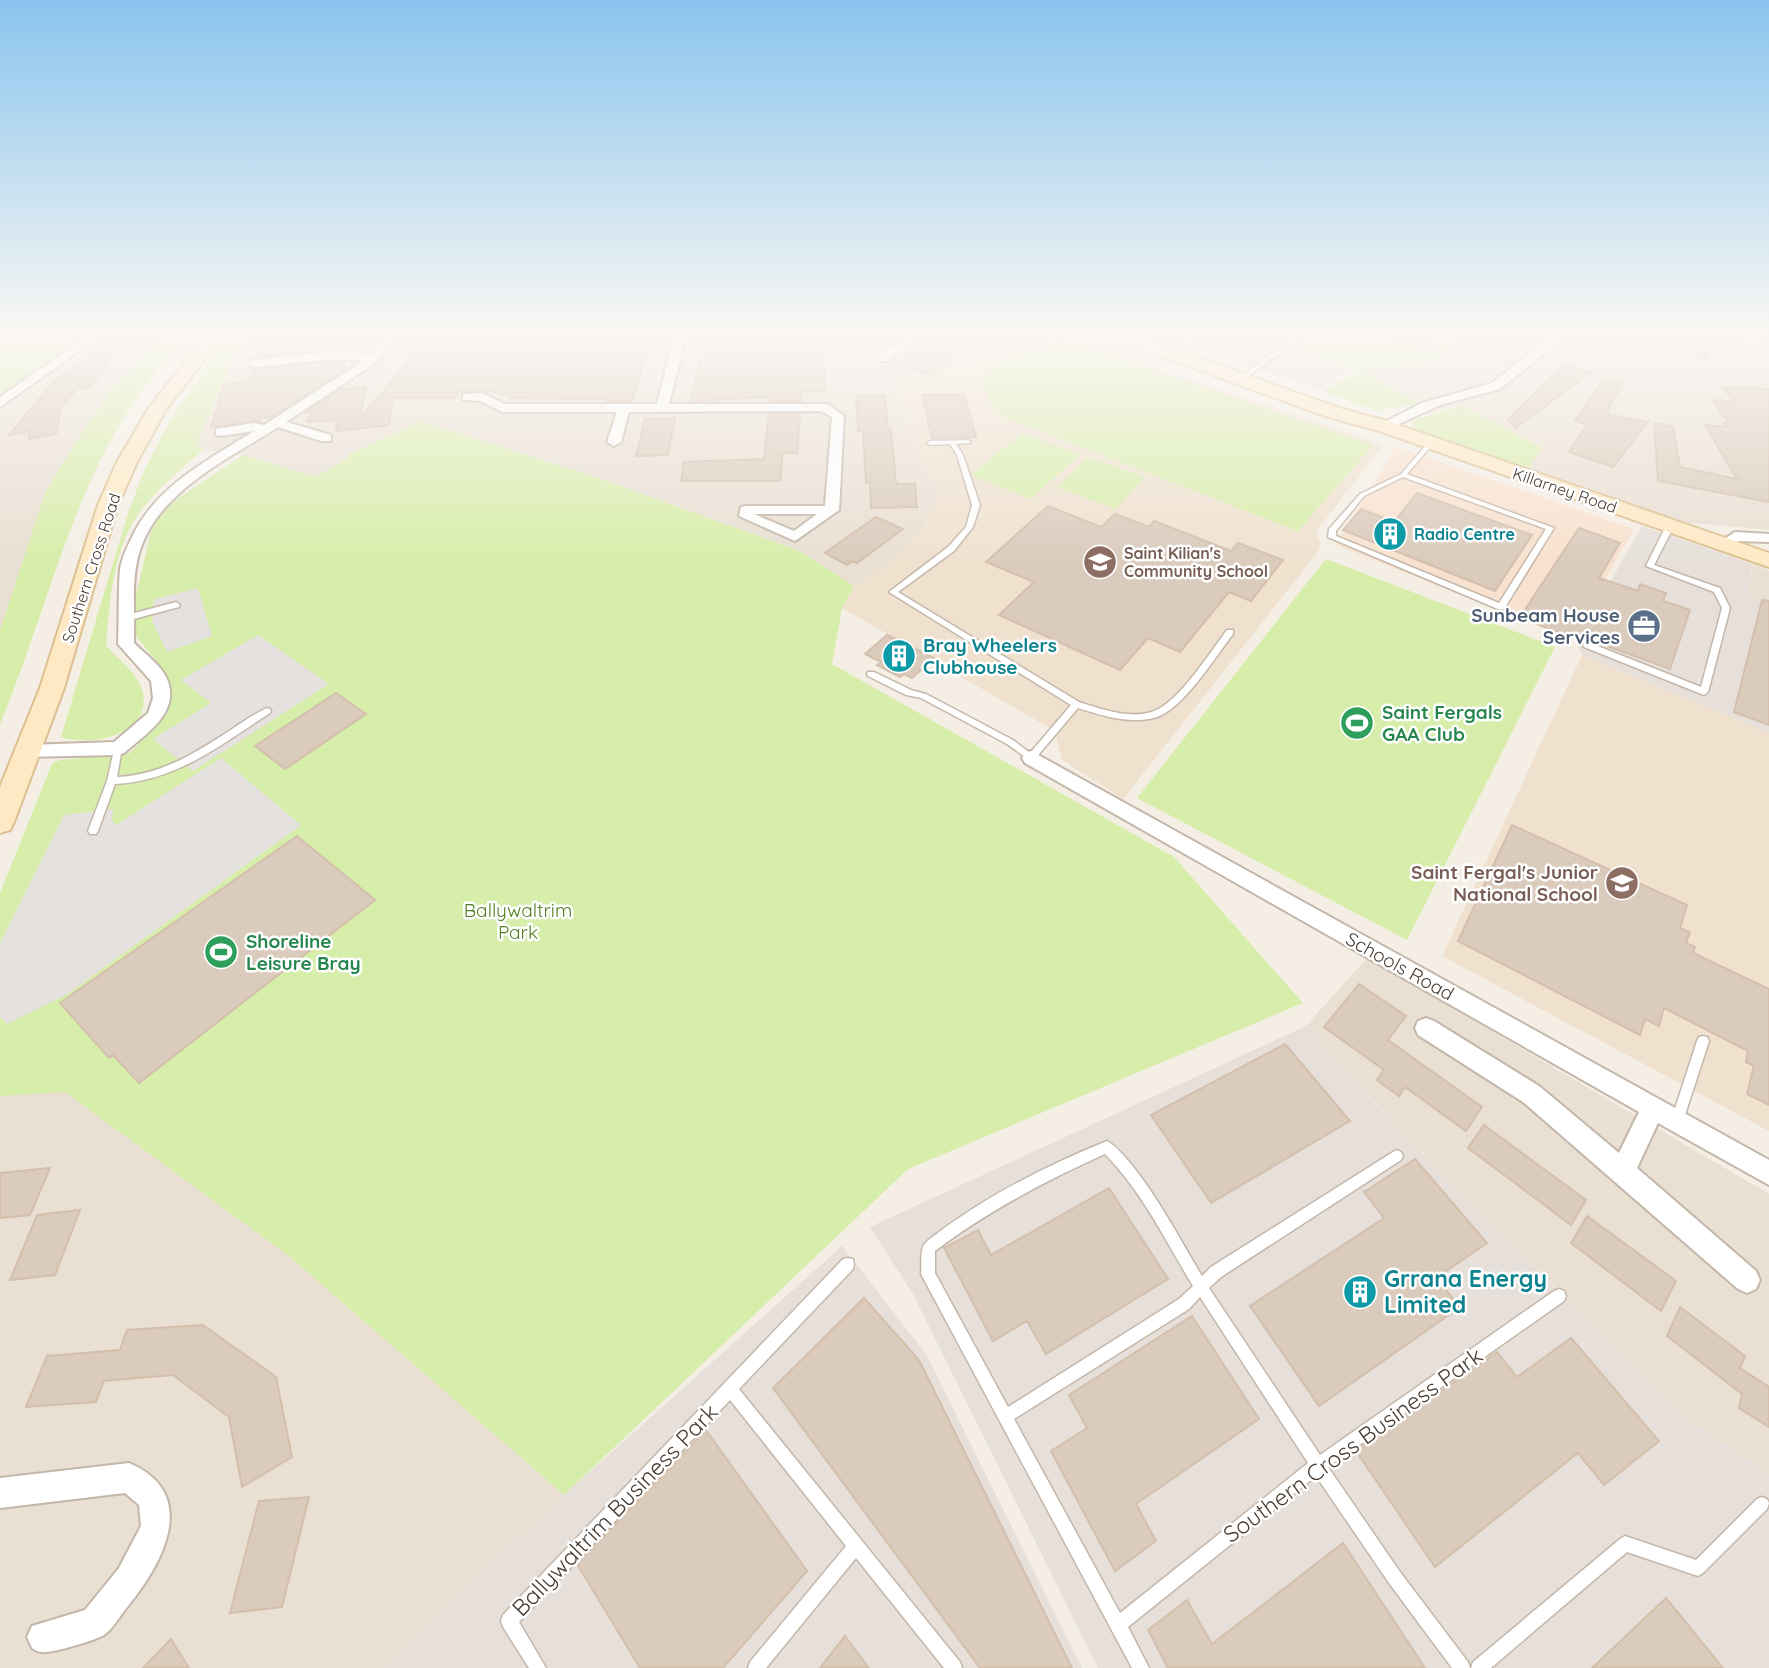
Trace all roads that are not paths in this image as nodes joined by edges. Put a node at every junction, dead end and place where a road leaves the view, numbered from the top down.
1 (157, 410) edge
2 (297, 410) edge
3 (623, 410) edge
4 (832, 410) edge
5 (1343, 410) edge
6 (1417, 410) edge
7 (272, 426) junction
8 (1383, 426) junction
9 (221, 432) dead end
10 (326, 438) dead end
11 (614, 442) dead end
12 (968, 442) dead end
13 (930, 443) dead end
14 (952, 443) junction
15 (1430, 444) junction
16 (1403, 475) junction
17 (832, 510) junction
18 (1670, 526) junction
19 (1769, 538) edge
20 (1724, 544) junction
21 (1769, 561) edge
22 (176, 605) dead end
23 (126, 618) junction
24 (1230, 632) dead end
25 (1587, 645) dead end
26 (871, 674) dead end
27 (1076, 704) junction
28 (267, 711) dead end
29 (118, 748) junction
30 (28, 752) junction
31 (1031, 758) junction
32 (112, 781) junction
33 (0, 822) edge
34 (93, 831) dead end
35 (1426, 1028) dead end
36 (1703, 1041) dead end
37 (1653, 1108) junction
38 (1677, 1121) junction
39 (1397, 1156) dead end
40 (1623, 1172) junction
41 (1769, 1173) edge
42 (848, 1264) dead end
43 (1747, 1280) dead end
44 (1201, 1287) junction
45 (1559, 1296) dead end
46 (730, 1389) junction
47 (1006, 1416) junction
48 (1318, 1465) junction
49 (0, 1493) edge
50 (1762, 1504) dead end
51 (856, 1546) junction
52 (1118, 1625) junction
53 (43, 1637) dead end
54 (538, 1668) edge
55 (757, 1668) edge
56 (954, 1668) edge
57 (1141, 1668) edge
58 (1462, 1668) edge
59 (1479, 1668) edge

1 - 30 main road, Southern Cross Road
2 - 7 street
3 - 11 street
4 - 17 street
5 - 8 main road, Killarney Road
6 - 8 street
7 - 9 street
7 - 10 street
7 - 23 street
8 - 15 main road, Killarney Road
12 - 14 lane
13 - 14 lane
14 - 27 lane
15 - 16 lane
15 - 18 main road, Killarney Road
16 - 16 lane
17 - 17 street
18 - 20 main road, Killarney Road
18 - 25 lane
19 - 20 street
20 - 21 main road, Killarney Road
22 - 23 lane
23 - 29 street
24 - 27 lane
26 - 31 lane
27 - 31 lane
28 - 32 lane
29 - 30 street
29 - 32 lane
30 - 33 main road, Southern Cross Road
31 - 37 street, Schools Road
32 - 34 lane
35 - 40 street
36 - 38 lane
37 - 38 street, Schools Road
37 - 40 street
38 - 41 street, Schools Road
39 - 44 lane
40 - 43 street
42 - 46 lane, Ballywaltrim Business Park
44 - 47 lane
44 - 47 lane
44 - 48 lane
45 - 48 lane, Southern Cross Business Park
46 - 51 lane, Ballywaltrim Business Park
46 - 54 lane, Ballywaltrim Business Park
47 - 52 lane
48 - 52 lane, Southern Cross Business Park
48 - 58 lane
49 - 53 street
50 - 59 lane
51 - 55 lane
51 - 56 lane, Ballywaltrim Business Park
52 - 57 lane

